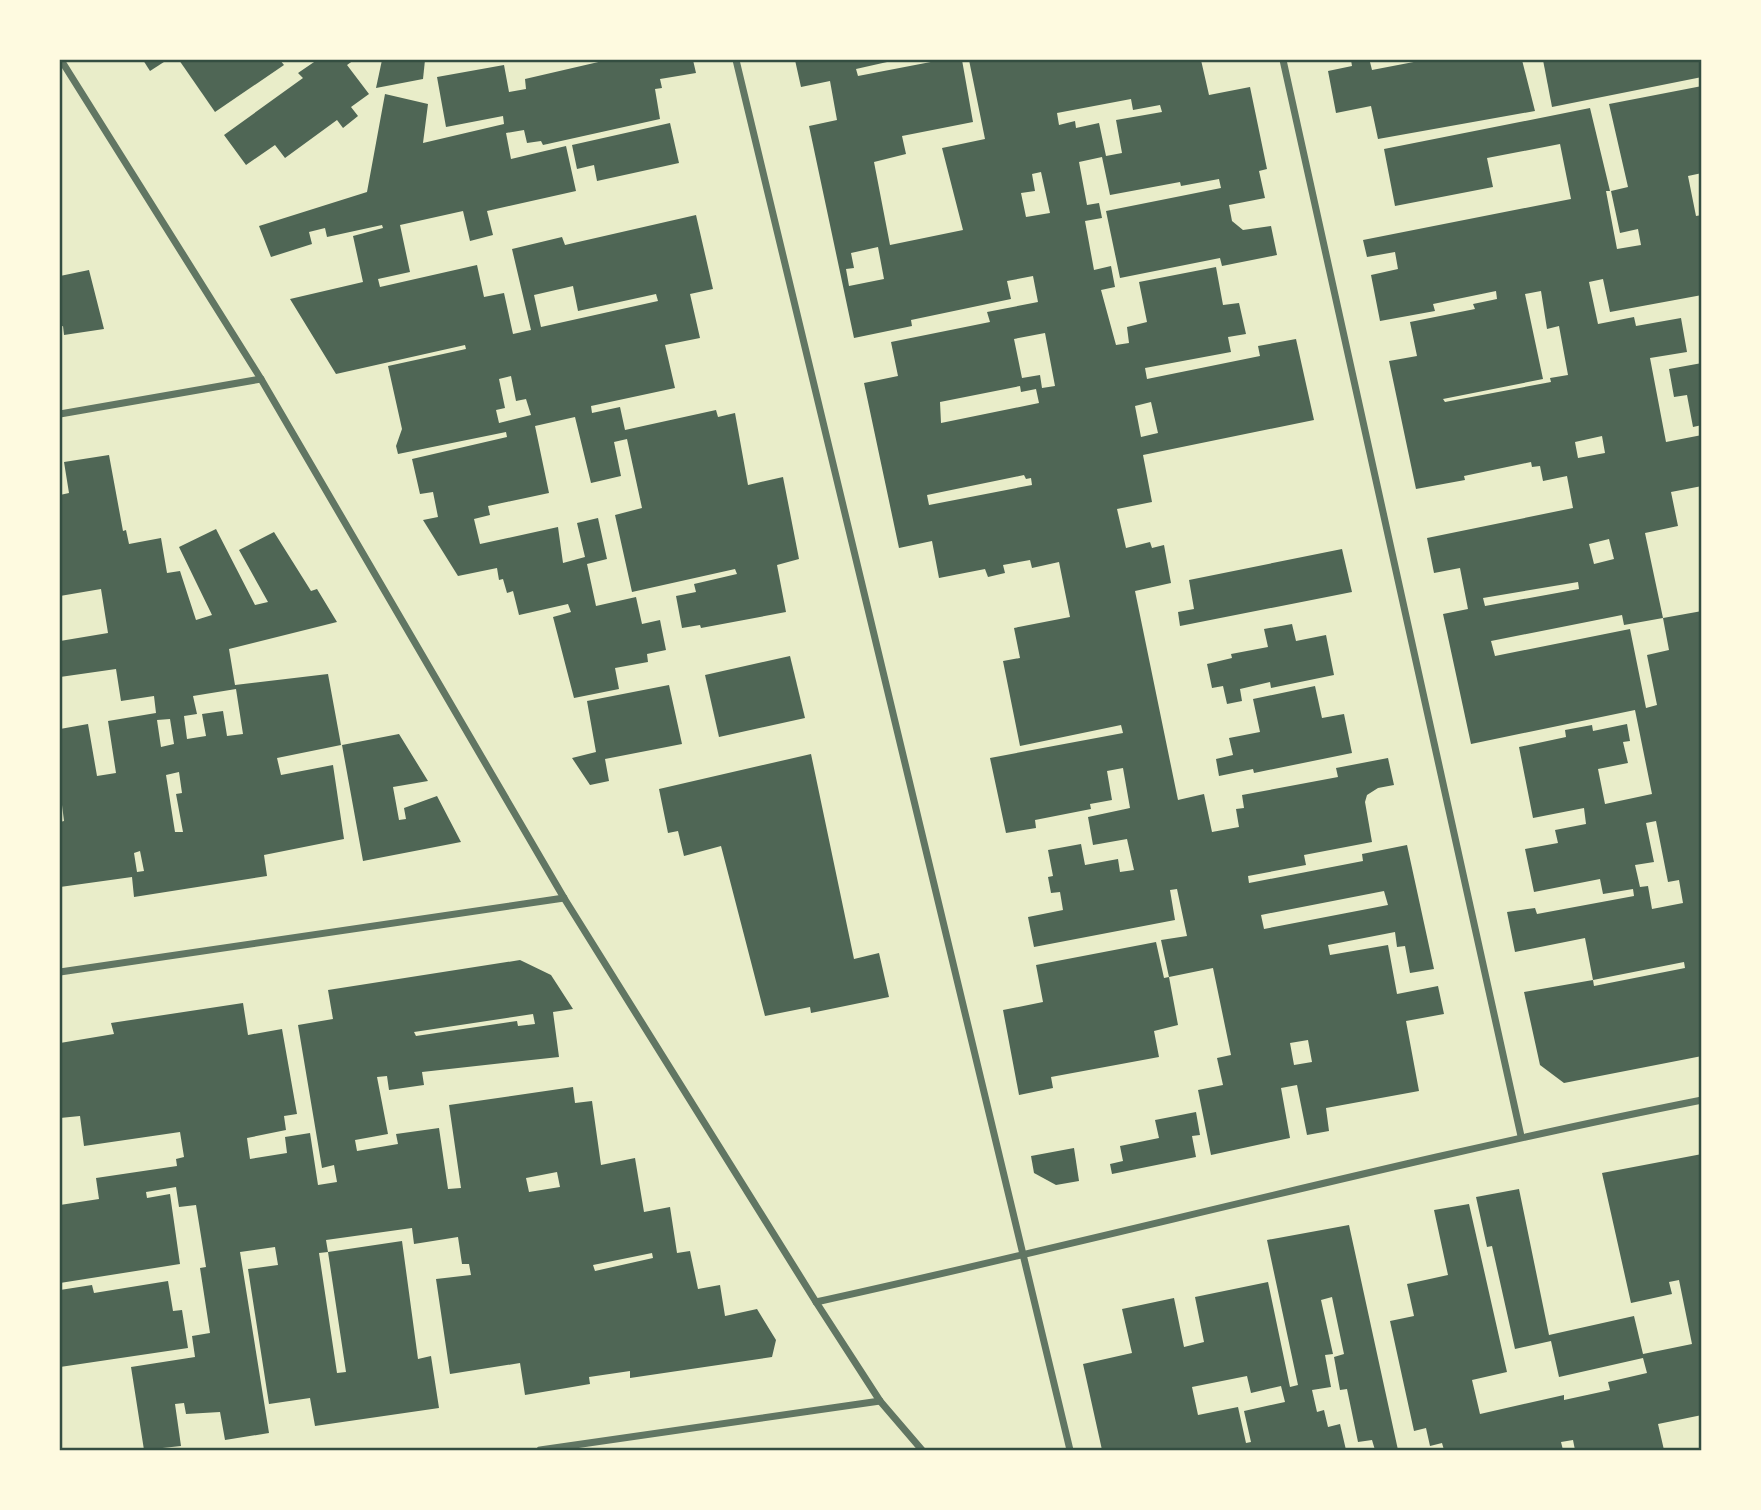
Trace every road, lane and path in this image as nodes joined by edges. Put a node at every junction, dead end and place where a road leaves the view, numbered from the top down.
1 (61, 60) edge
2 (736, 60) edge
3 (1283, 60) edge
4 (261, 379) junction
5 (60, 414) edge
6 (564, 898) junction
7 (60, 972) edge
8 (1702, 1100) edge
9 (1521, 1136) junction
10 (1023, 1256) junction
11 (816, 1302) junction
12 (880, 1401) junction
13 (540, 1451) edge
14 (922, 1451) edge
15 (1070, 1451) edge

1 - 4 street
2 - 10 street
3 - 9 street
4 - 5 street
4 - 6 street
6 - 7 street
6 - 11 street
8 - 9 street
9 - 10 street
10 - 11 street
10 - 15 street
11 - 12 street
12 - 13 street
12 - 14 street

